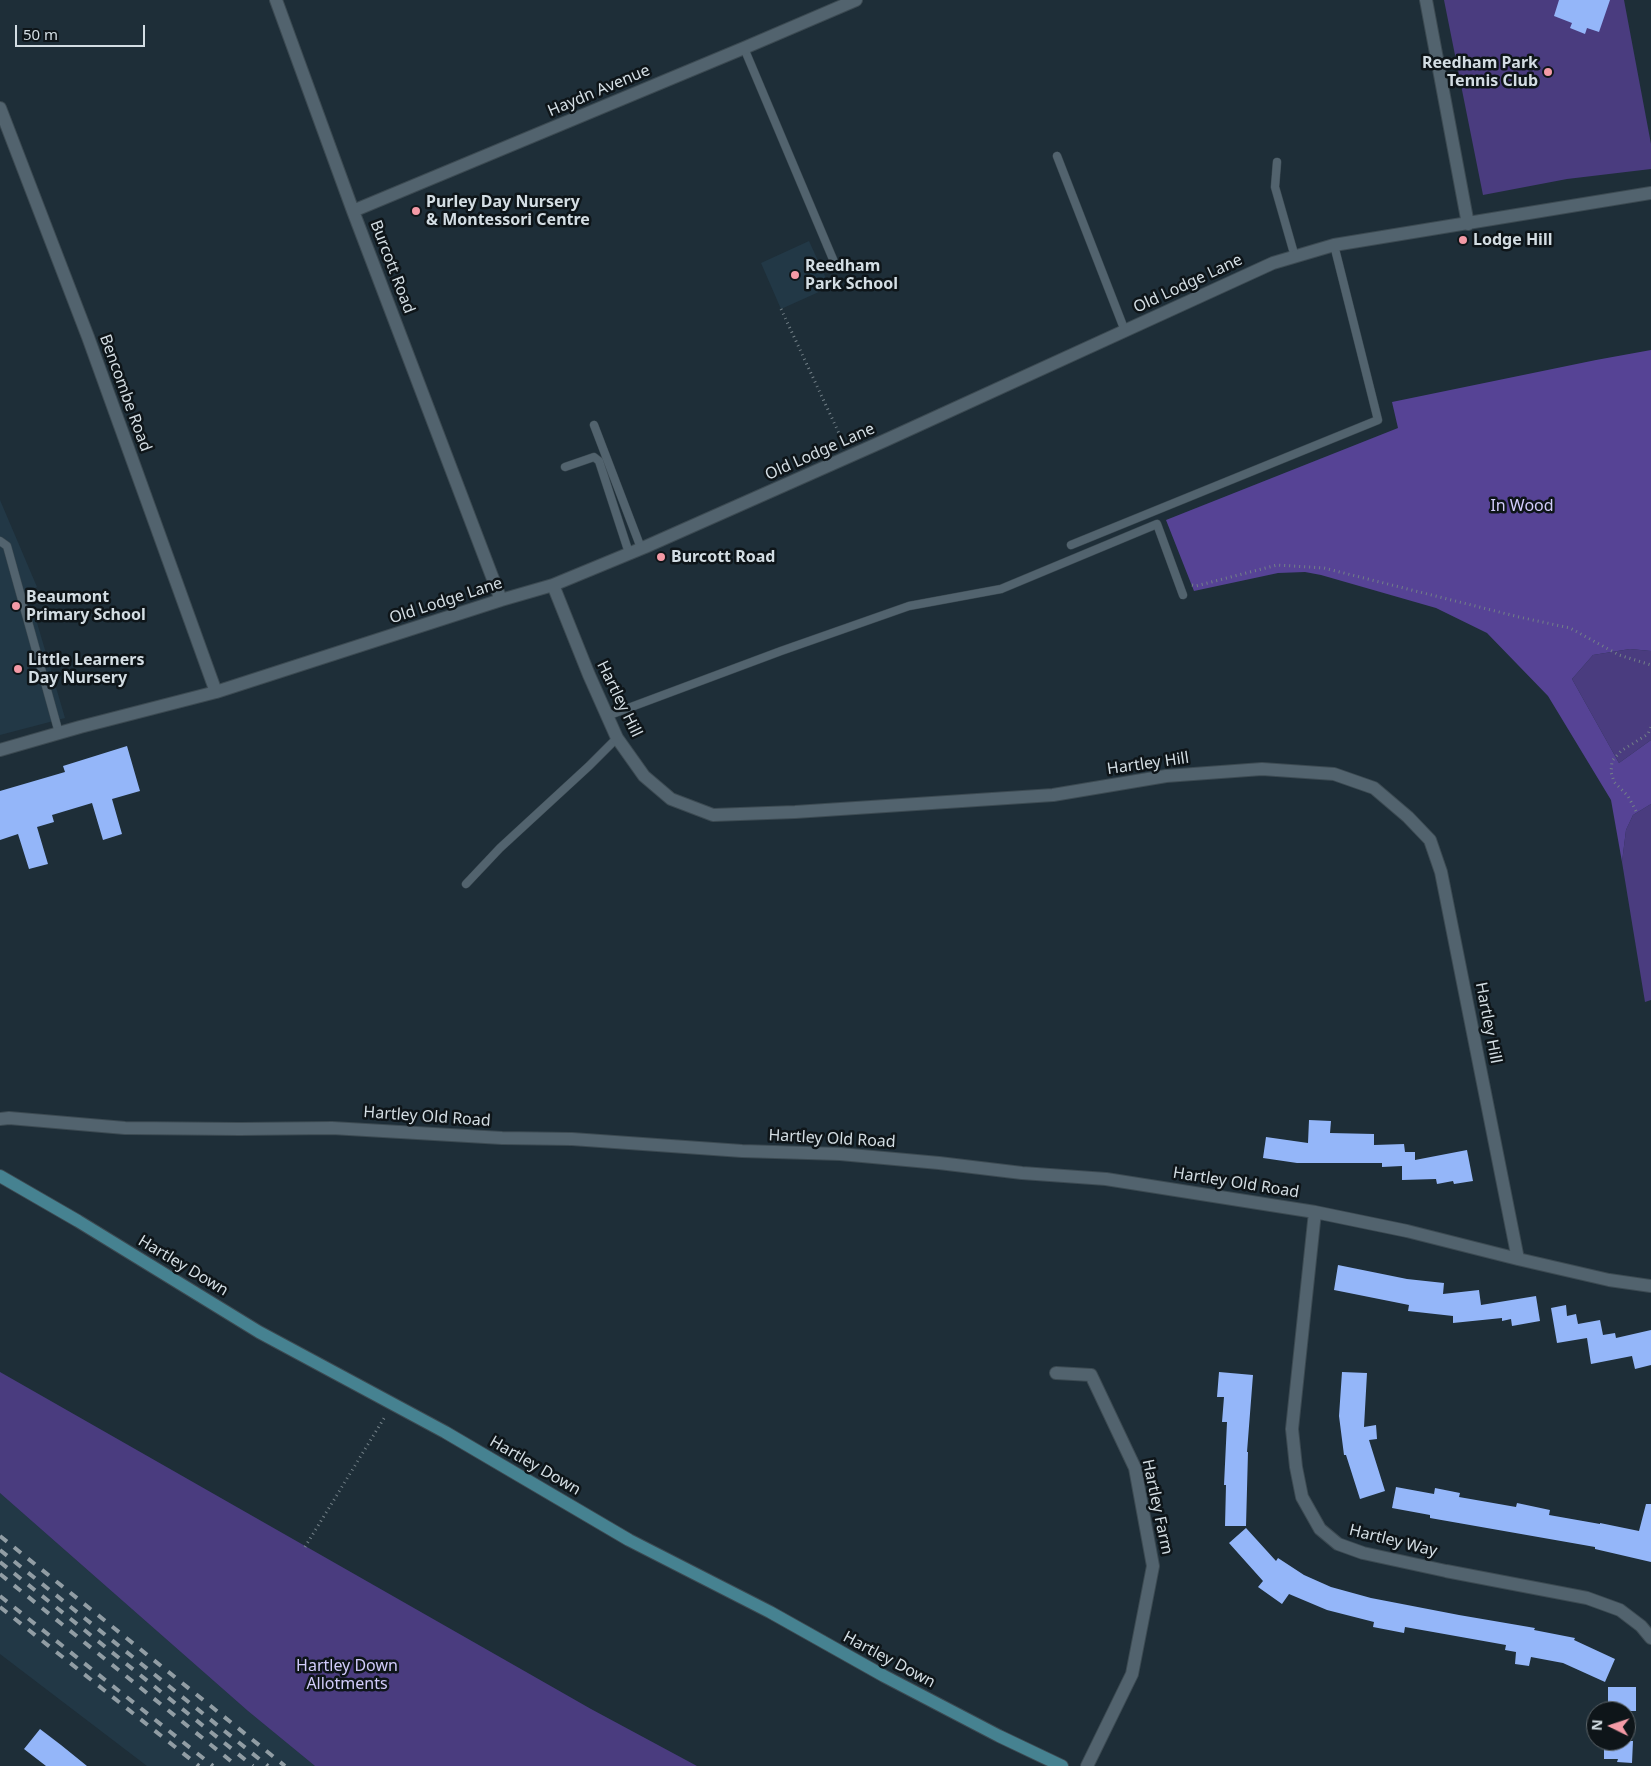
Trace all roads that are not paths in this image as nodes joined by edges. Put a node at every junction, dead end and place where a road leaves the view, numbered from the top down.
1 (276, 0) edge
2 (856, 0) edge
3 (1426, 0) edge
4 (744, 48) junction
5 (0, 108) edge
6 (1057, 156) dead end
7 (1277, 162) dead end
8 (1651, 193) edge
9 (353, 211) junction
10 (1468, 224) junction
11 (1334, 246) junction
12 (1295, 257) junction
13 (835, 264) dead end
14 (1125, 331) junction
15 (594, 426) dead end
16 (565, 467) dead end
17 (0, 541) edge
18 (1071, 545) dead end
19 (642, 548) junction
20 (629, 554) junction
21 (552, 585) junction
22 (1183, 595) dead end
23 (501, 600) junction
24 (216, 692) junction
25 (607, 716) junction
26 (59, 733) junction
27 (617, 738) junction
28 (0, 750) edge
29 (466, 884) dead end
30 (0, 1119) edge
31 (0, 1176) edge
32 (1314, 1212) junction
33 (1518, 1259) junction
34 (1651, 1286) edge
35 (1056, 1373) dead end
36 (1651, 1638) edge
37 (1062, 1766) edge
38 (1087, 1766) edge

1 - 9 street, Burcott Road
2 - 4 street, Haydn Avenue
3 - 10 street
4 - 9 street, Haydn Avenue
4 - 13 lane
5 - 24 street, Bencombe Road
6 - 14 lane
7 - 12 lane
8 - 10 street, Old Lodge Lane
9 - 23 street, Burcott Road
10 - 11 street, Old Lodge Lane
11 - 12 street, Old Lodge Lane
11 - 18 lane
12 - 14 street, Old Lodge Lane
14 - 19 street, Old Lodge Lane
15 - 19 lane
16 - 20 lane
17 - 26 lane
19 - 20 street, Old Lodge Lane
20 - 21 street, Old Lodge Lane
21 - 23 street, Old Lodge Lane
21 - 25 street, Hartley Hill
22 - 25 lane
23 - 24 street, Old Lodge Lane
24 - 26 street, Old Lodge Lane
25 - 27 street, Hartley Hill
26 - 28 street, Old Lodge Lane
27 - 29 lane
27 - 33 street, Hartley Hill
30 - 32 street, Hartley Old Road
31 - 37 street, Hartley Down
32 - 33 street, Hartley Old Road
32 - 36 street, Hartley Way
33 - 34 street, Hartley Old Road
35 - 38 street, Hartley Farm

